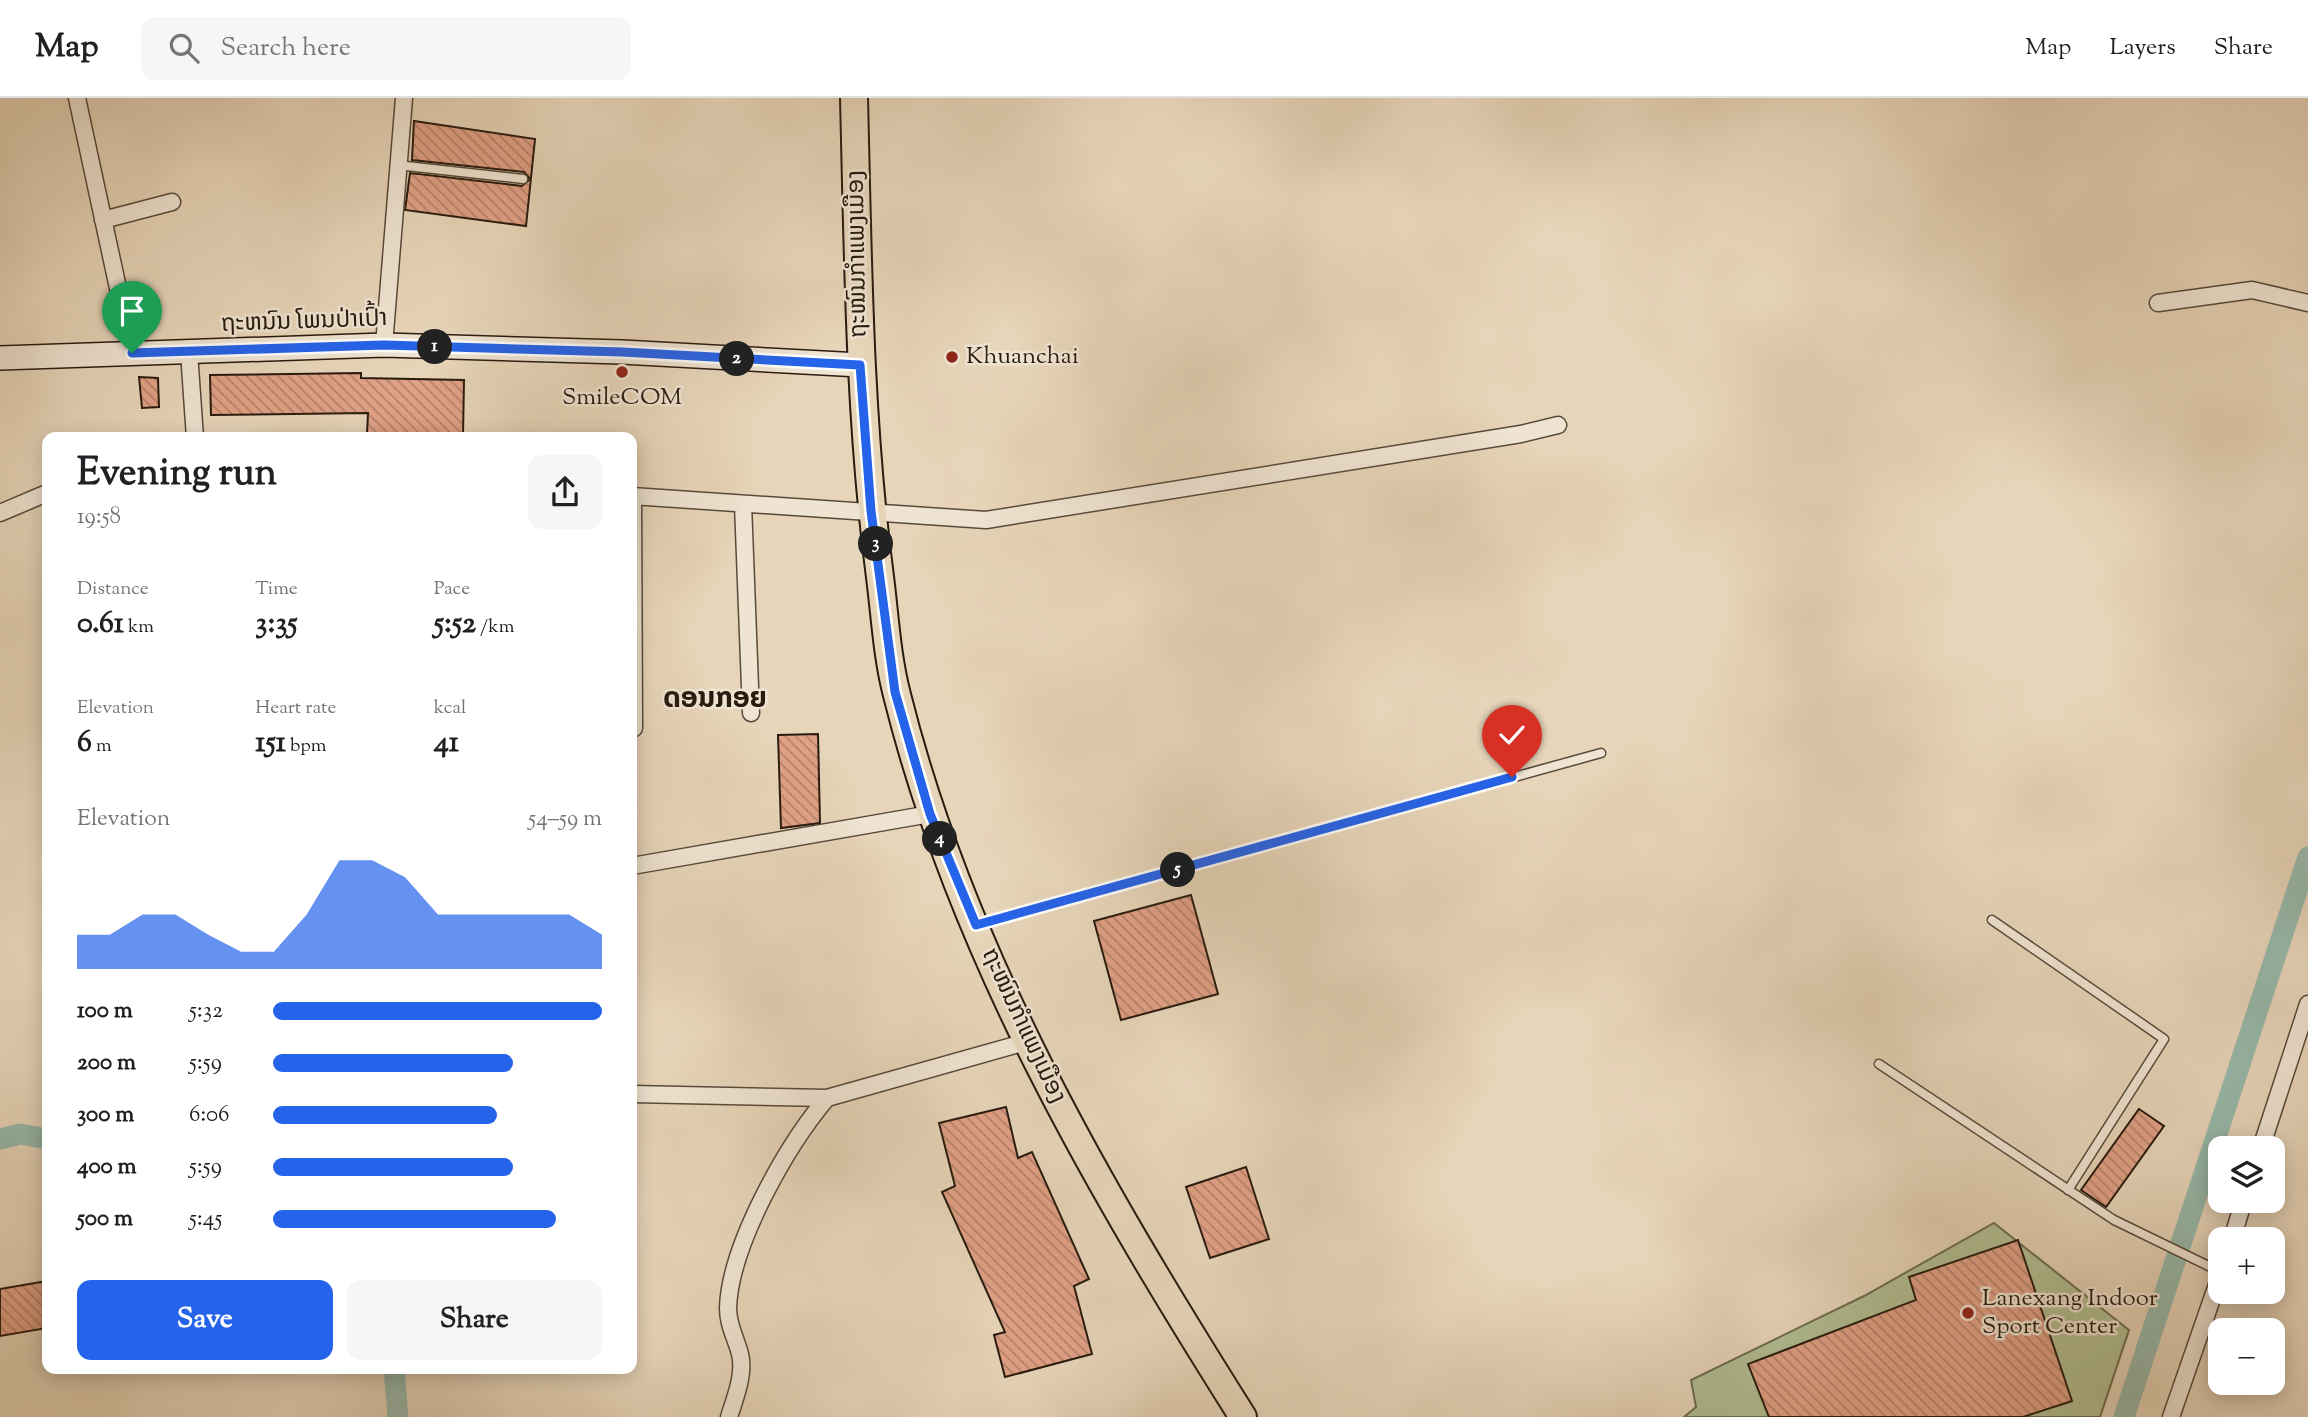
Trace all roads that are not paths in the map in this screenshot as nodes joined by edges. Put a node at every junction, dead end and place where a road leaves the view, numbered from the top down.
1 (77, 98) edge
2 (404, 98) edge
3 (854, 98) edge
4 (397, 165) junction
5 (523, 179) dead end
6 (172, 202) dead end
7 (103, 220) junction
8 (2158, 303) dead end
9 (2308, 303) edge
10 (384, 345) junction
11 (189, 352) junction
12 (132, 353) junction
13 (0, 358) edge
14 (860, 365) junction
15 (1558, 425) dead end
16 (195, 432) edge
17 (42, 495) edge
18 (637, 496) edge
19 (743, 504) junction
20 (871, 511) junction
21 (0, 513) edge
22 (751, 713) dead end
23 (1601, 752) dead end
24 (930, 814) junction
25 (637, 865) edge
26 (1992, 920) dead end
27 (976, 925) junction
28 (2308, 1004) edge
29 (1026, 1042) junction
30 (1879, 1063) dead end
31 (637, 1094) edge
32 (827, 1098) junction
33 (2265, 1136) edge
34 (2068, 1189) junction
35 (2208, 1266) edge
36 (2210, 1304) edge
37 (729, 1417) edge
38 (1243, 1417) edge
39 (2171, 1417) edge

1 - 7 street
2 - 4 street
3 - 14 main road, ຖະໜົນກຳແພງເມືອງ
4 - 5 lane
4 - 10 street
6 - 7 street
7 - 12 street
8 - 9 street
10 - 11 street, ຖະຫນົນ ໂພນປ່າເປົ້າ
10 - 14 street, ຖະຫນົນ ໂພນປ່າເປົ້າ
11 - 12 street, ຖະຫນົນ ໂພນປ່າເປົ້າ
11 - 16 street
12 - 13 street, ຖະຫນົນ ໂພນປ່າເປົ້າ
14 - 20 main road, ຖະໜົນກຳແພງເມືອງ
15 - 20 street
17 - 21 street
18 - 19 street
19 - 20 street
19 - 22 street
20 - 24 main road, ຖະໜົນກຳແພງເມືອງ
23 - 27 lane
24 - 25 street
24 - 27 main road, ຖະໜົນກຳແພງເມືອງ
26 - 34 lane
27 - 29 main road, ຖະໜົນກຳແພງເມືອງ
28 - 33 street
29 - 32 street
29 - 38 main road, ຖະໜົນກຳແພງເມືອງ
30 - 34 lane
31 - 32 street
32 - 37 street
34 - 35 lane
36 - 39 street

